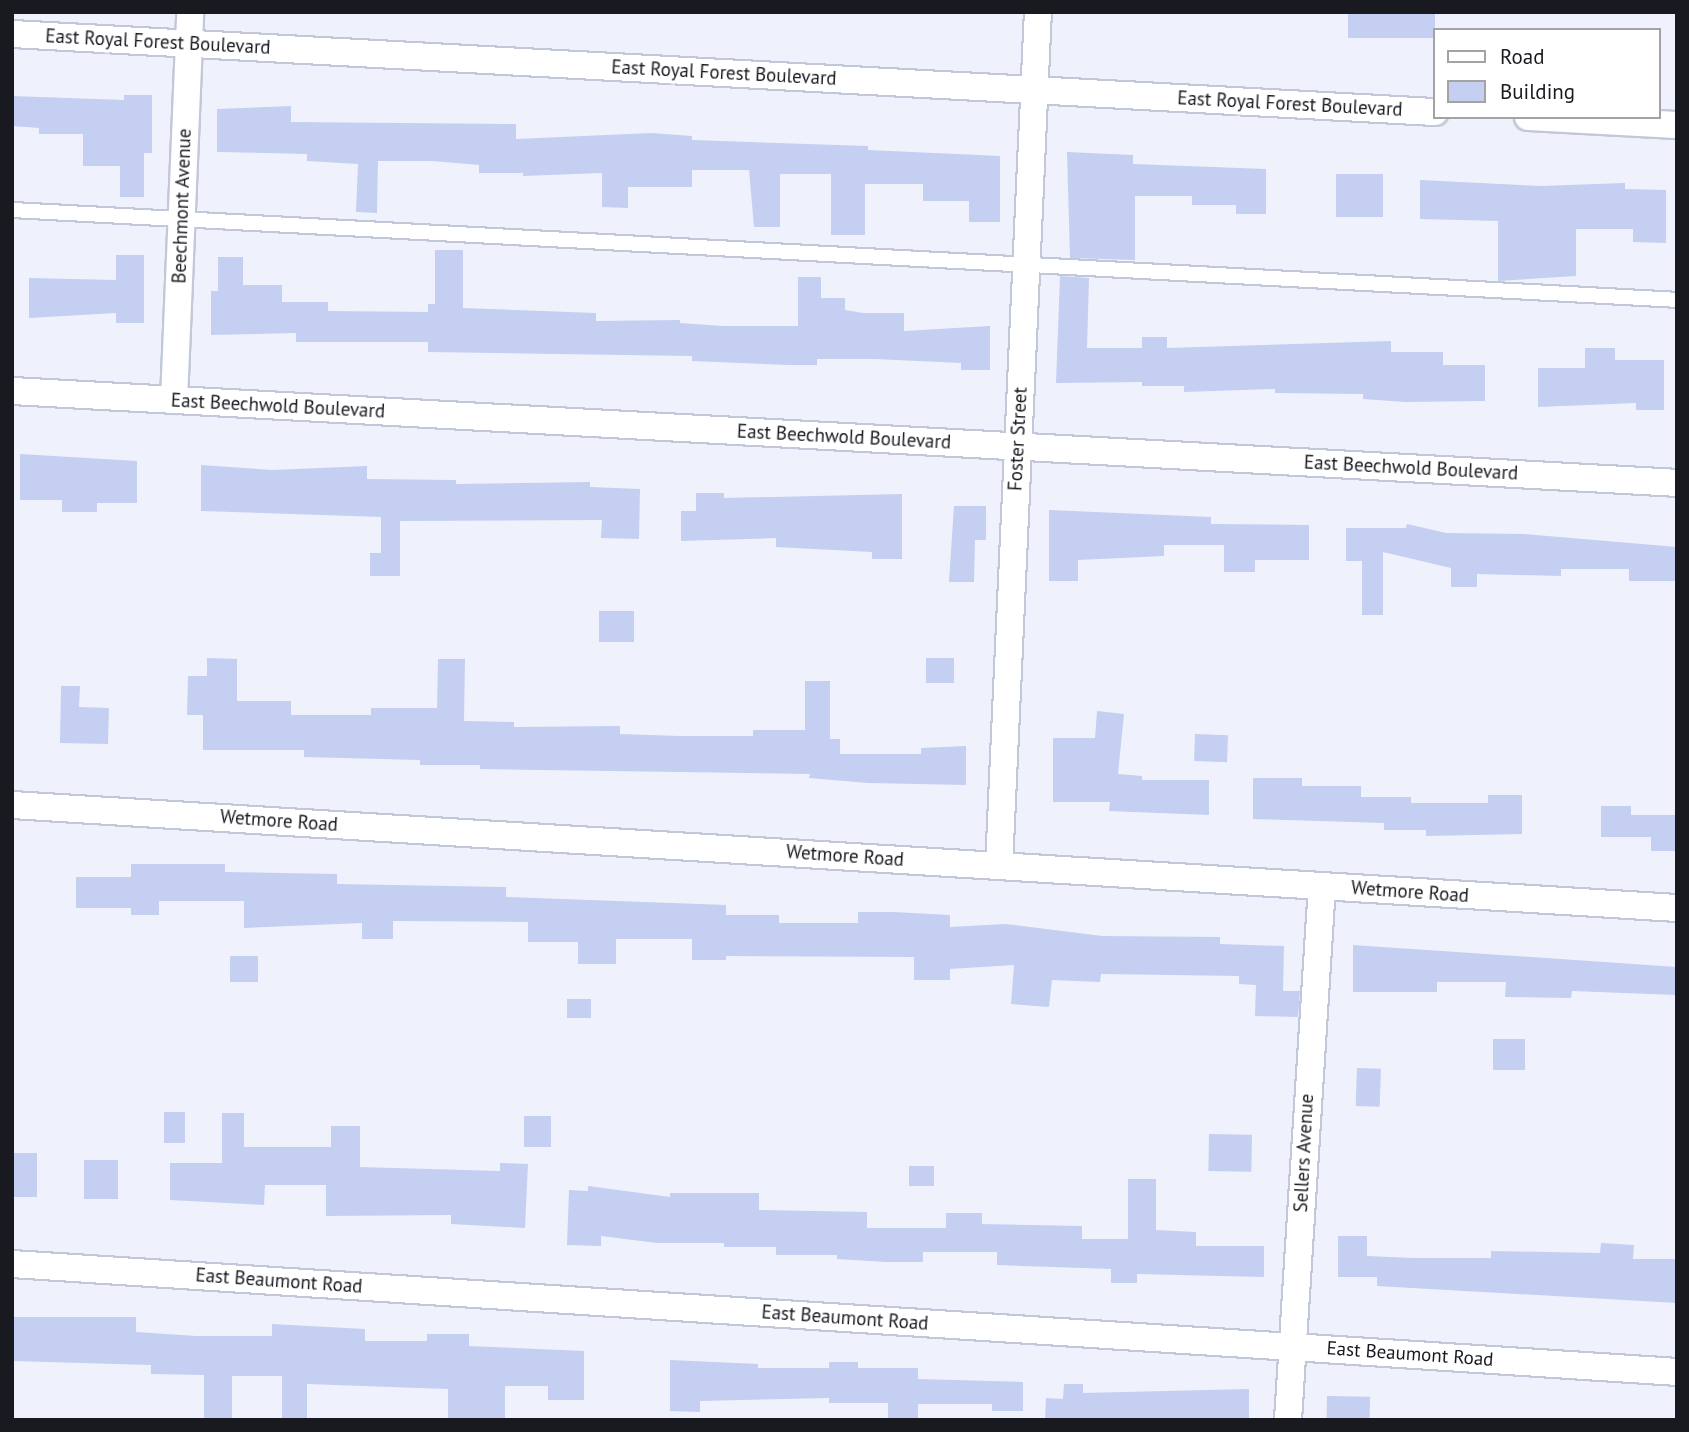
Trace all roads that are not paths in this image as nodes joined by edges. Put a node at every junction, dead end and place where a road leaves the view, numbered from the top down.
1 (190, 12) edge
2 (1038, 12) edge
3 (12, 34) edge
4 (189, 44) junction
5 (1035, 90) junction
6 (1434, 112) edge
7 (1565, 119) edge
8 (1677, 125) edge
9 (12, 211) edge
10 (182, 220) junction
11 (1027, 265) junction
12 (1677, 300) edge
13 (12, 391) edge
14 (174, 400) junction
15 (1018, 447) junction
16 (1677, 483) edge
17 (12, 804) edge
18 (999, 866) junction
19 (1322, 886) junction
20 (1677, 908) edge
21 (12, 1264) edge
22 (1292, 1347) junction
23 (1677, 1372) edge
24 (1288, 1420) edge

1 - 4 street, Beechmont Avenue
2 - 5 street, Foster Street
3 - 4 street, East Royal Forest Boulevard
4 - 5 street, East Royal Forest Boulevard
4 - 10 street, Beechmont Avenue
5 - 6 street, East Royal Forest Boulevard
5 - 11 street, Foster Street
7 - 8 street
9 - 10 lane
10 - 11 lane
10 - 14 street, Beechmont Avenue
11 - 12 lane
11 - 15 street, Foster Street
13 - 14 street, East Beechwold Boulevard
14 - 15 street, East Beechwold Boulevard
15 - 16 street, East Beechwold Boulevard
15 - 18 street, Foster Street
17 - 18 street, Wetmore Road
18 - 19 street, Wetmore Road
19 - 20 street, Wetmore Road
19 - 22 street, Sellers Avenue
21 - 22 street, East Beaumont Road
22 - 23 street, East Beaumont Road
22 - 24 street, Sellers Avenue

